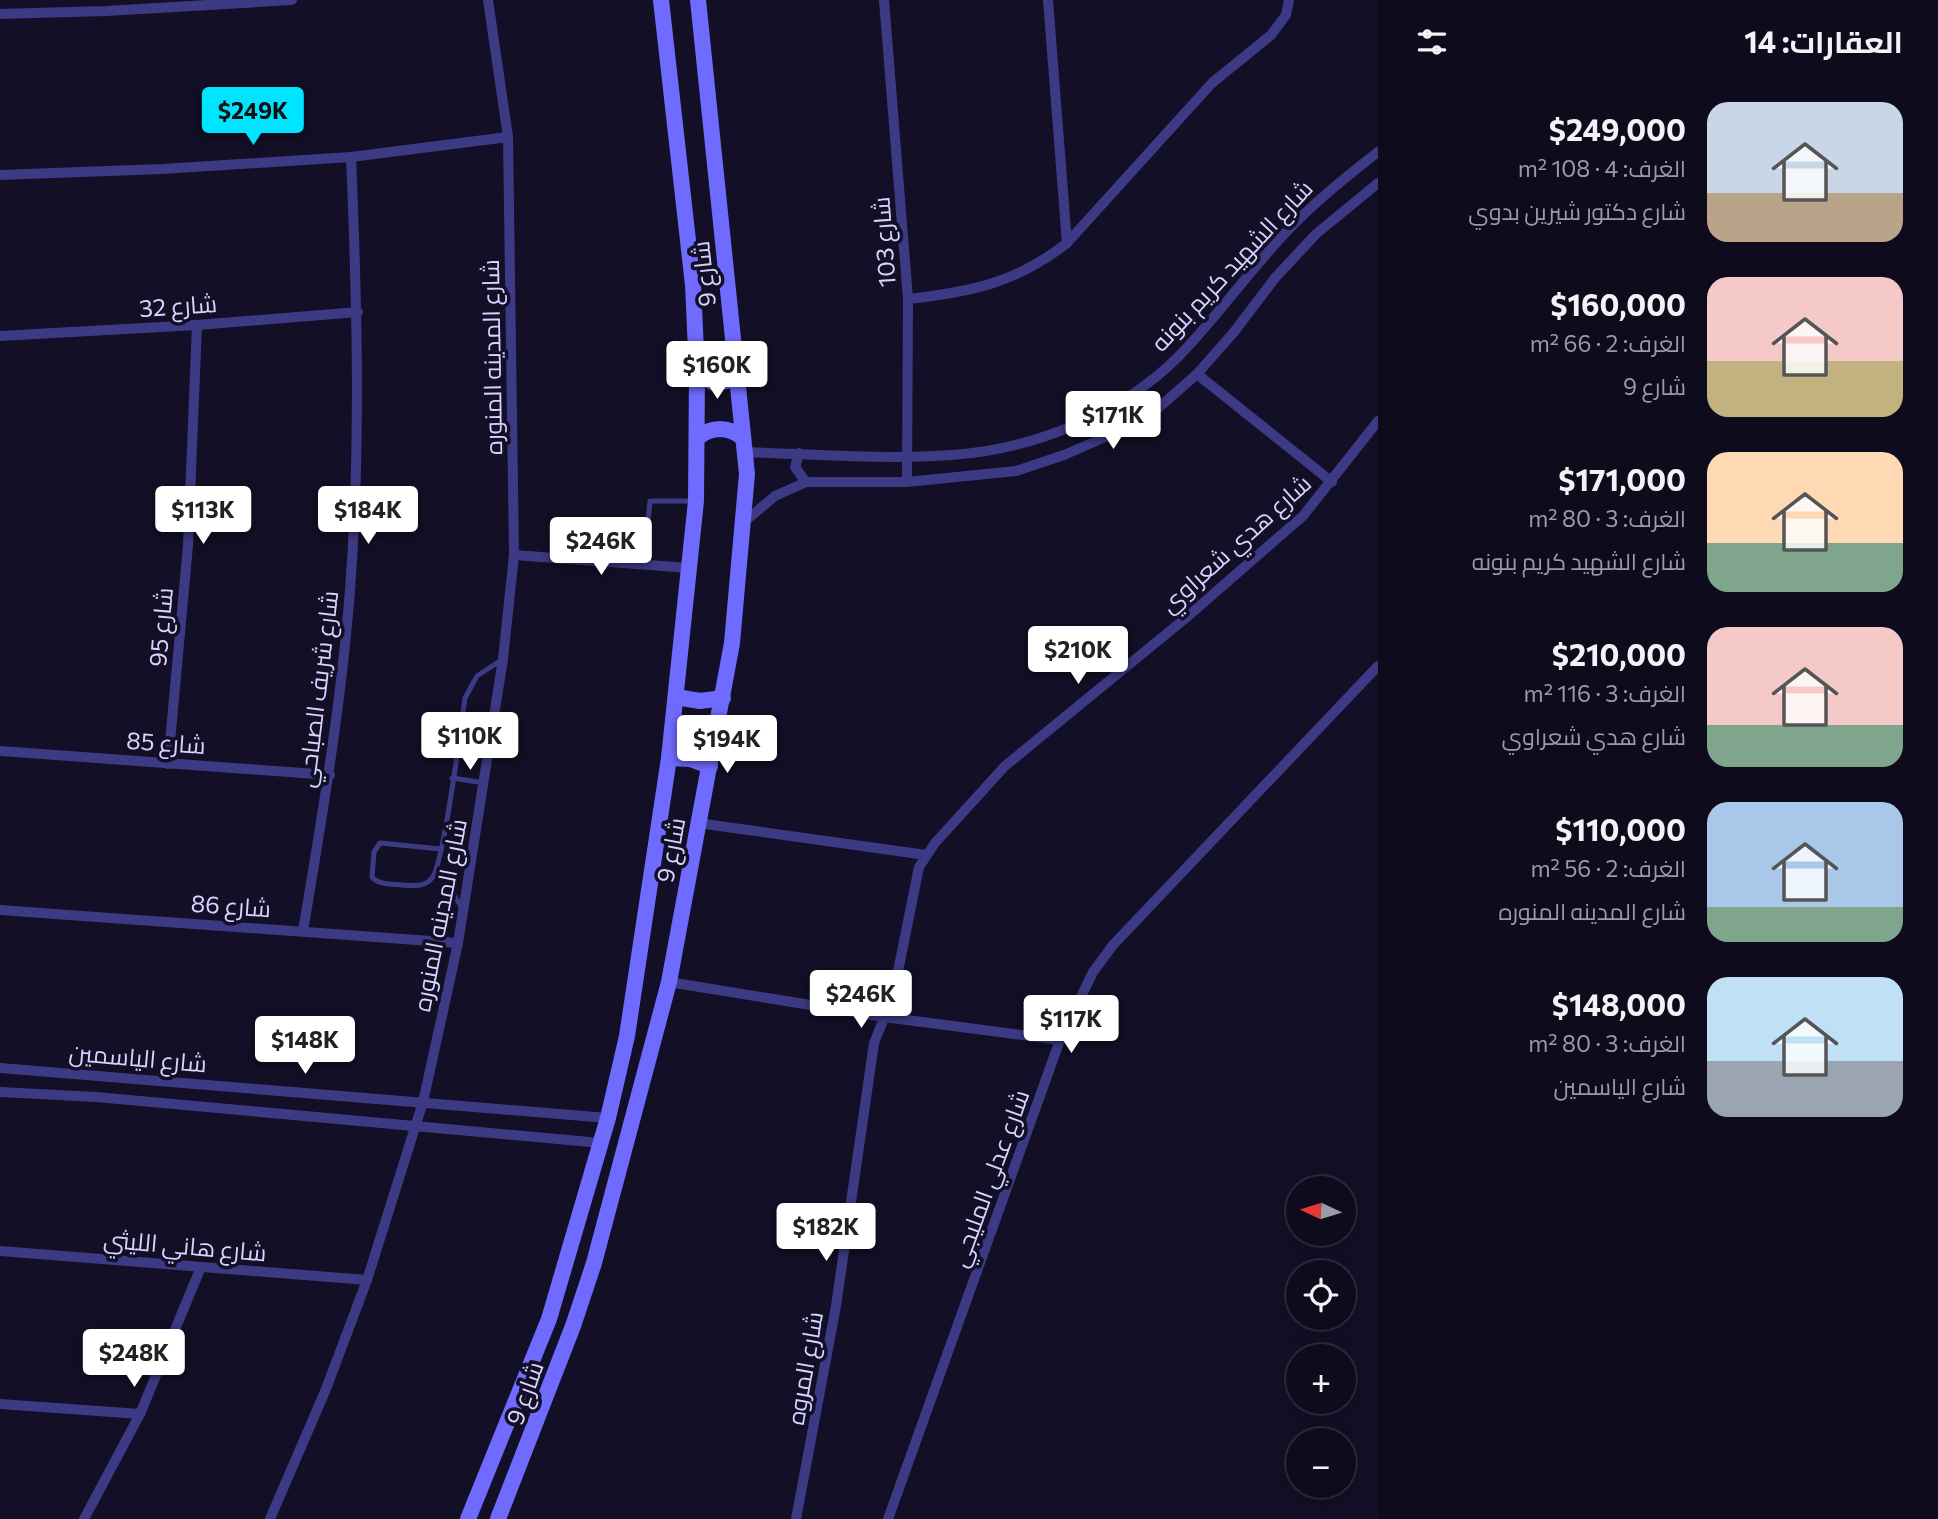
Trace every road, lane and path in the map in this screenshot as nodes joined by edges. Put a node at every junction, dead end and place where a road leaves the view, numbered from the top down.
1 (292, 0) edge
2 (488, 0) edge
3 (661, 0) edge
4 (698, 0) edge
5 (884, 0) edge
6 (1048, 0) edge
7 (1289, 0) edge
8 (0, 13) edge
9 (508, 137) junction
10 (1378, 152) edge
11 (351, 156) junction
12 (0, 175) edge
13 (1378, 183) edge
14 (1067, 243) junction
15 (908, 299) junction
16 (358, 312) junction
17 (197, 325) junction
18 (0, 336) edge
19 (736, 371) junction
20 (697, 373) junction
21 (1197, 374) junction
22 (1378, 421) edge
23 (697, 438) junction
24 (743, 445) junction
25 (799, 453) junction
26 (908, 455) junction
27 (806, 482) junction
28 (907, 482) junction
29 (1332, 482) junction
30 (695, 501) junction
31 (744, 522) junction
32 (514, 555) junction
33 (644, 564) junction
34 (690, 568) junction
35 (503, 659) junction
36 (1378, 666) edge
37 (676, 696) junction
38 (723, 698) junction
39 (0, 751) edge
40 (669, 758) junction
41 (168, 764) junction
42 (710, 766) junction
43 (330, 775) junction
44 (452, 778) junction
45 (485, 783) junction
46 (698, 823) junction
47 (441, 849) junction
48 (926, 855) junction
49 (437, 867) junction
50 (0, 910) edge
51 (463, 911) junction
52 (303, 931) junction
53 (458, 943) junction
54 (669, 982) junction
55 (884, 1017) junction
56 (1060, 1040) junction
57 (0, 1068) edge
58 (44, 1071) junction
59 (99, 1075) junction
60 (0, 1092) edge
61 (41, 1094) junction
62 (96, 1097) junction
63 (422, 1102) junction
64 (608, 1118) junction
65 (416, 1126) junction
66 (601, 1143) junction
67 (0, 1251) edge
68 (201, 1267) junction
69 (367, 1280) junction
70 (0, 1404) edge
71 (140, 1414) junction
72 (84, 1519) edge
73 (270, 1519) edge
74 (468, 1519) edge
75 (498, 1519) edge
76 (796, 1519) edge
77 (888, 1519) edge

1 - 8 street
2 - 9 street, شارع المدينه المنوره
3 - 20 main road, شارع 9
4 - 19 main road, شارع 9
5 - 15 street, شارع 103
6 - 14 street
7 - 14 street
9 - 11 street
9 - 32 street, شارع المدينه المنوره
10 - 26 street, شارع الشهيد كريم بنونه
11 - 12 street
11 - 16 street, شارع شريف الصباحي
13 - 21 street, شارع الشهيد كريم بنونه
14 - 15 street
15 - 26 street, شارع 103
16 - 17 street, شارع 32
16 - 43 street, شارع شريف الصباحي
17 - 18 street, شارع 32
17 - 41 street, شارع 95
19 - 20 main road
19 - 24 main road, شارع 9
20 - 23 main road, شارع 9
21 - 28 street, شارع الشهيد كريم بنونه
21 - 29 street
22 - 29 street, شارع هدي شعراوي
23 - 24 main road
23 - 30 main road, شارع 9
24 - 25 street, شارع الشهيد كريم بنونه
24 - 31 main road, شارع 9
25 - 26 street, شارع الشهيد كريم بنونه
25 - 27 street
26 - 28 street, شارع 103
27 - 28 street, شارع الشهيد كريم بنونه
27 - 31 street, شارع الشهيد كريم بنونه
29 - 48 street, شارع هدي شعراوي
30 - 33 lane
30 - 34 main road, شارع 9
31 - 38 main road, شارع 9
32 - 33 street
32 - 35 street, شارع المدينه المنوره
33 - 34 street
34 - 37 main road, شارع 9
35 - 44 lane
35 - 45 street, شارع المدينه المنوره
36 - 56 street, شارع عدلي المليجي
37 - 38 main road
37 - 40 main road, شارع 9
38 - 42 main road, شارع 9
39 - 41 street, شارع 85
40 - 42 main road
40 - 64 main road, شارع 9
41 - 43 street, شارع 85
42 - 46 main road, شارع 9
43 - 52 street, شارع شريف الصباحي
44 - 45 lane
44 - 47 lane
45 - 51 street, شارع المدينه المنوره
46 - 48 street
46 - 54 main road, شارع 9
47 - 49 lane
47 - 49 lane
48 - 55 street, شارع هدي شعراوي
49 - 51 lane
50 - 52 street, شارع 86
51 - 53 street, شارع المدينه المنوره
52 - 53 street, شارع 86
53 - 63 street, شارع المدينه المنوره
54 - 55 street
54 - 75 main road, شارع 9
55 - 56 street
55 - 76 street, شارع المروه
56 - 77 street, شارع عدلي المليجي
57 - 58 street, شارع الياسمين
58 - 59 street, شارع الياسمين
58 - 61 street
59 - 62 street
59 - 63 street, شارع الياسمين
60 - 61 street, شارع الياسمين
61 - 62 street, شارع الياسمين
62 - 65 street, شارع الياسمين
63 - 64 street, شارع الياسمين
63 - 65 street, شارع المدينه المنوره
64 - 66 main road, شارع 9
65 - 66 street, شارع الياسمين
65 - 69 street, شارع المدينه المنوره
66 - 74 main road, شارع 9
67 - 68 street, شارع هاني الليثي
68 - 69 street, شارع هاني الليثي
68 - 71 street
69 - 73 street, شارع المدينه المنوره
70 - 71 street
71 - 72 street

